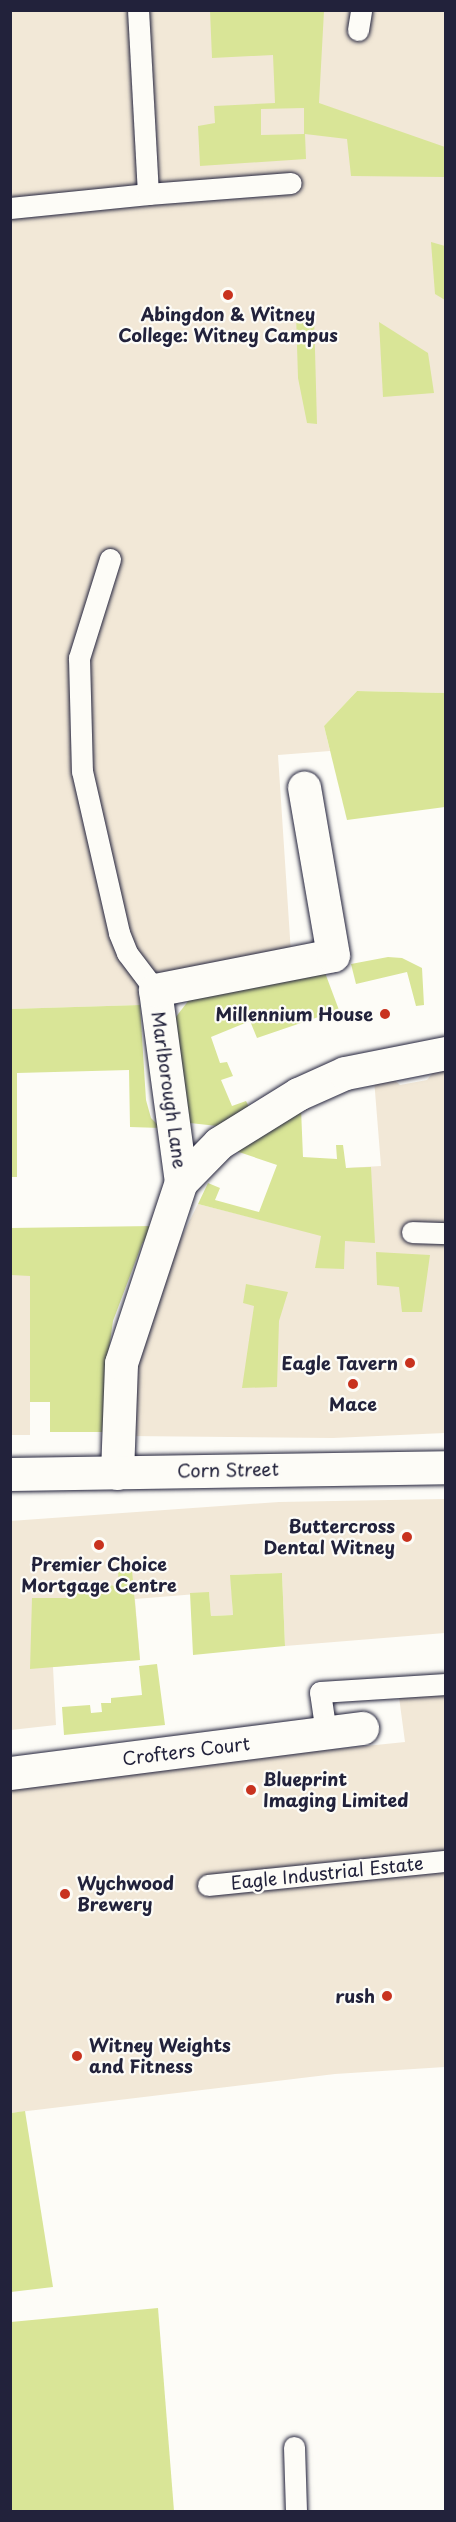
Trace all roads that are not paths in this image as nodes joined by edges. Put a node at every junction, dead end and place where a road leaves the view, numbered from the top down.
1 (138, 10) edge
2 (291, 183) dead end
3 (148, 194) junction
4 (10, 208) edge
5 (110, 559) dead end
6 (304, 787) dead end
7 (155, 990) junction
8 (446, 1053) edge
9 (182, 1182) junction
10 (412, 1232) dead end
11 (446, 1233) edge
12 (446, 1467) edge
13 (117, 1473) junction
14 (10, 1474) edge
15 (446, 1684) edge
16 (362, 1728) dead end
17 (326, 1732) junction
18 (10, 1773) edge
19 (446, 1861) edge
20 (208, 1885) dead end
21 (294, 2447) dead end
22 (296, 2511) edge

1 - 3 lane
2 - 3 lane
3 - 4 lane
5 - 7 lane
6 - 7 street, Marlborough Lane
7 - 9 street, Marlborough Lane
8 - 9 street, Marlborough Lane
9 - 13 street, Marlborough Lane
10 - 11 lane
12 - 13 street, Corn Street
13 - 14 street, Corn Street
15 - 17 lane
16 - 17 street, Crofters Court
17 - 18 street, Crofters Court
19 - 20 lane, Eagle Industrial Estate
21 - 22 lane

